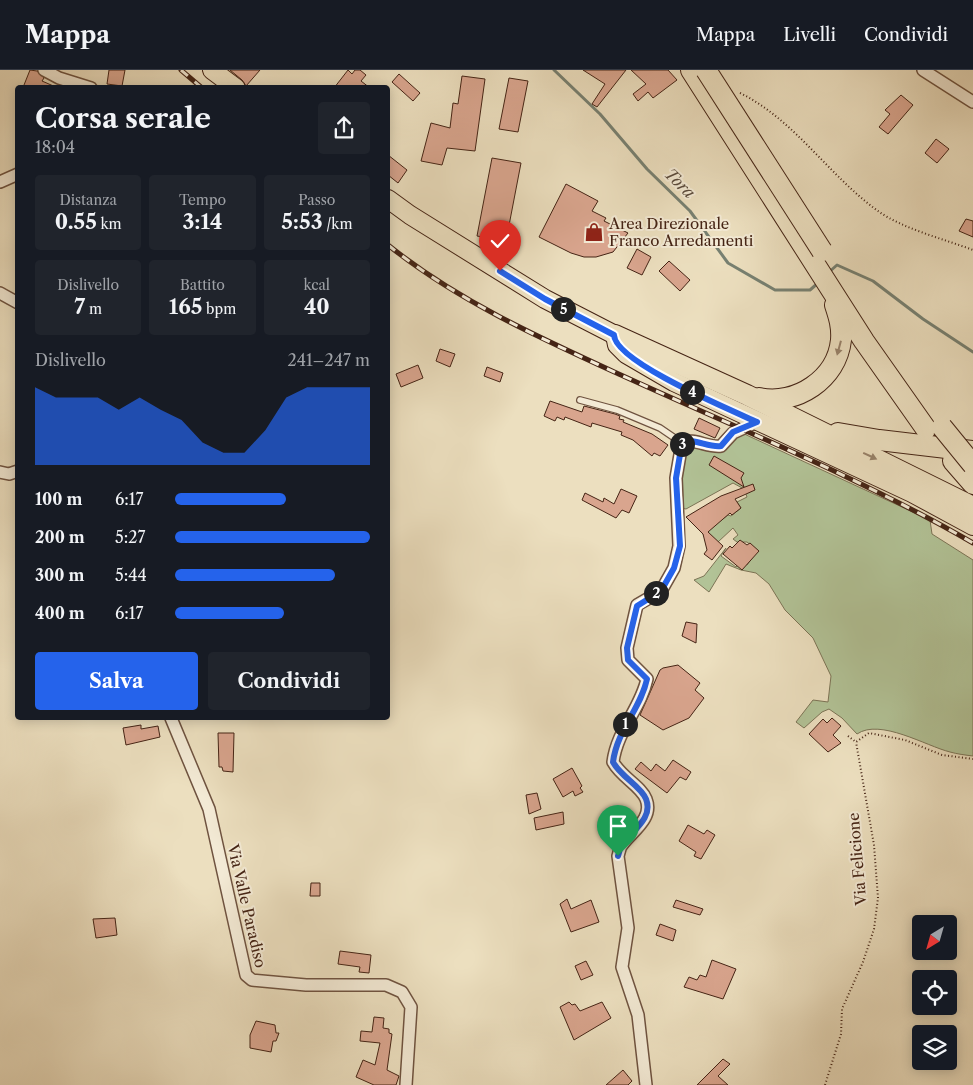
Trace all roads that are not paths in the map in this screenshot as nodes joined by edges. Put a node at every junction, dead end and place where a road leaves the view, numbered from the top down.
1 (44, 70) edge
2 (212, 70) edge
3 (691, 70) edge
4 (706, 70) edge
5 (923, 70) edge
6 (81, 85) edge
7 (232, 85) edge
8 (973, 102) edge
9 (15, 175) edge
10 (0, 182) edge
11 (390, 200) edge
12 (828, 284) junction
13 (0, 293) edge
14 (15, 301) edge
15 (848, 304) junction
16 (614, 335) junction
17 (746, 395) junction
18 (580, 400) dead end
19 (796, 419) junction
20 (751, 424) junction
21 (934, 428) junction
22 (682, 443) junction
23 (973, 451) edge
24 (973, 465) edge
25 (0, 472) edge
26 (15, 472) edge
27 (973, 484) edge
28 (973, 507) edge
29 (973, 526) edge
30 (172, 720) edge
31 (406, 1085) edge
32 (646, 1085) edge

1 - 6 street
2 - 7 main road
3 - 12 highway
4 - 15 highway, bridge
5 - 8 street
9 - 10 street
11 - 16 main road
12 - 15 highway
12 -> 17 highway
13 - 14 street
15 - 21 highway
16 - 17 highway
16 - 20 main road
17 - 19 highway
18 - 22 lane
19 - 23 highway
19 -> 28 highway
20 - 22 street
20 - 29 main road
21 - 24 highway, bridge
21 - 27 highway
22 - 32 street
25 - 26 street
30 - 31 street, Via Valle Paradiso

